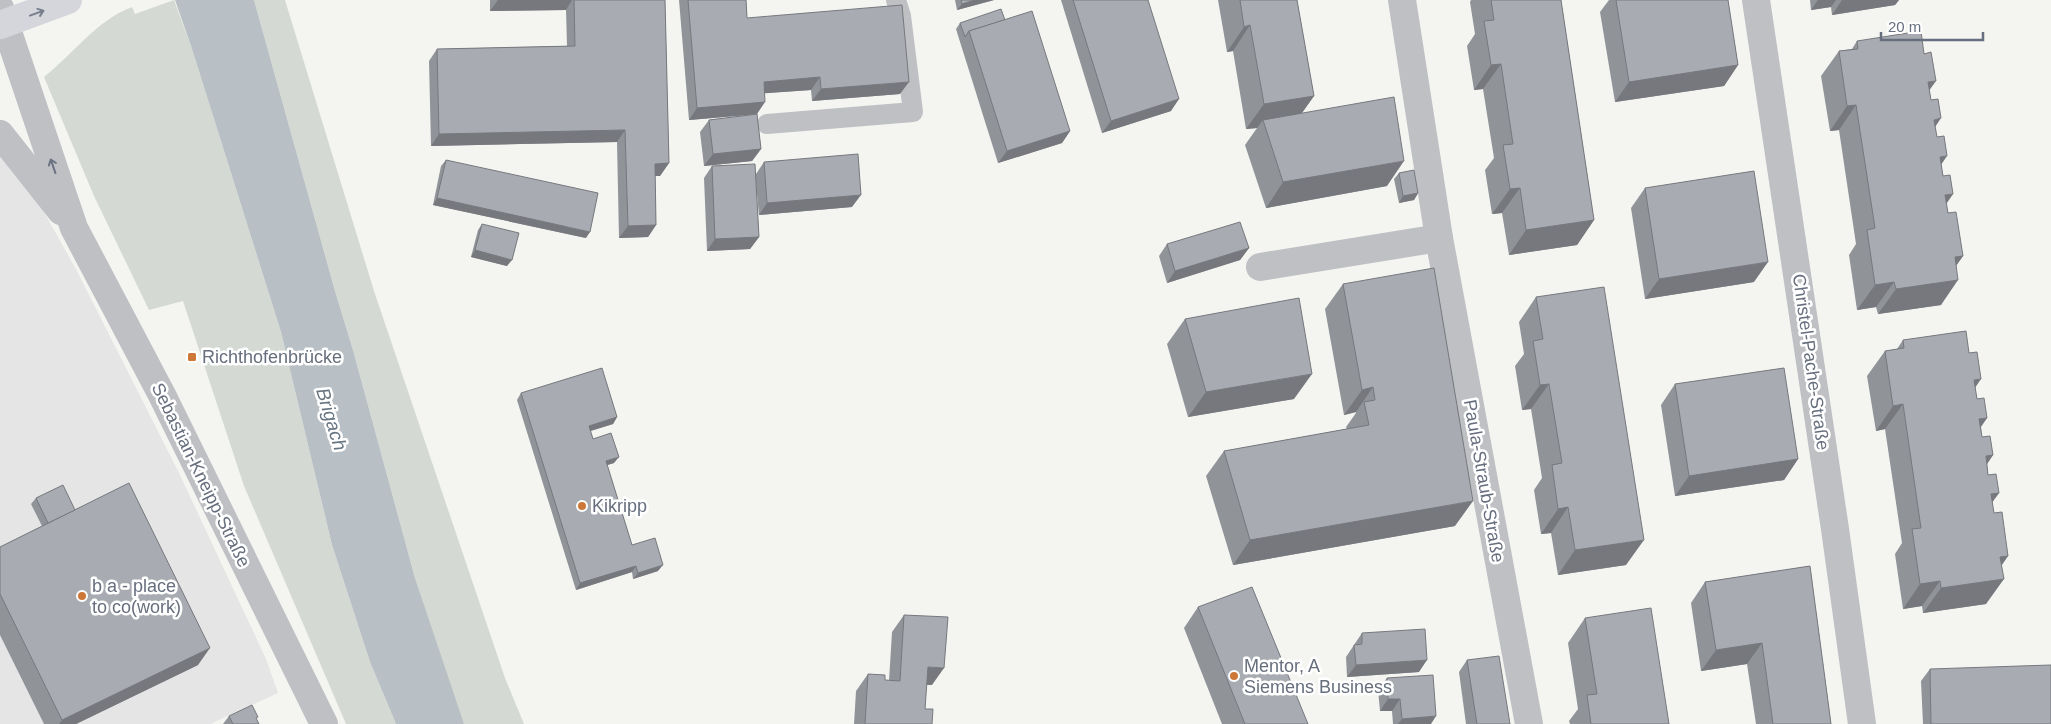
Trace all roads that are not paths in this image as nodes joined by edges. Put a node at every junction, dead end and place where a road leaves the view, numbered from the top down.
1 (68, 0) edge
2 (896, 0) edge
3 (1402, 0) edge
4 (1756, 0) edge
5 (2, 19) edge
6 (767, 124) dead end
7 (0, 134) edge
8 (74, 228) junction
9 (1439, 238) junction
10 (1260, 268) dead end
11 (324, 724) edge
12 (1529, 724) edge
13 (1862, 724) edge

5 -> 1 street
2 - 6 lane
3 - 9 street, Paula-Straub-Straße
4 - 13 street, Christel-Pache-Straße
8 -> 5 street, Sebastian-Kneipp-Straße
7 - 8 street, Sebastian-Kneipp-Straße
8 - 11 street, Sebastian-Kneipp-Straße
9 - 10 street
9 - 12 street, Paula-Straub-Straße

